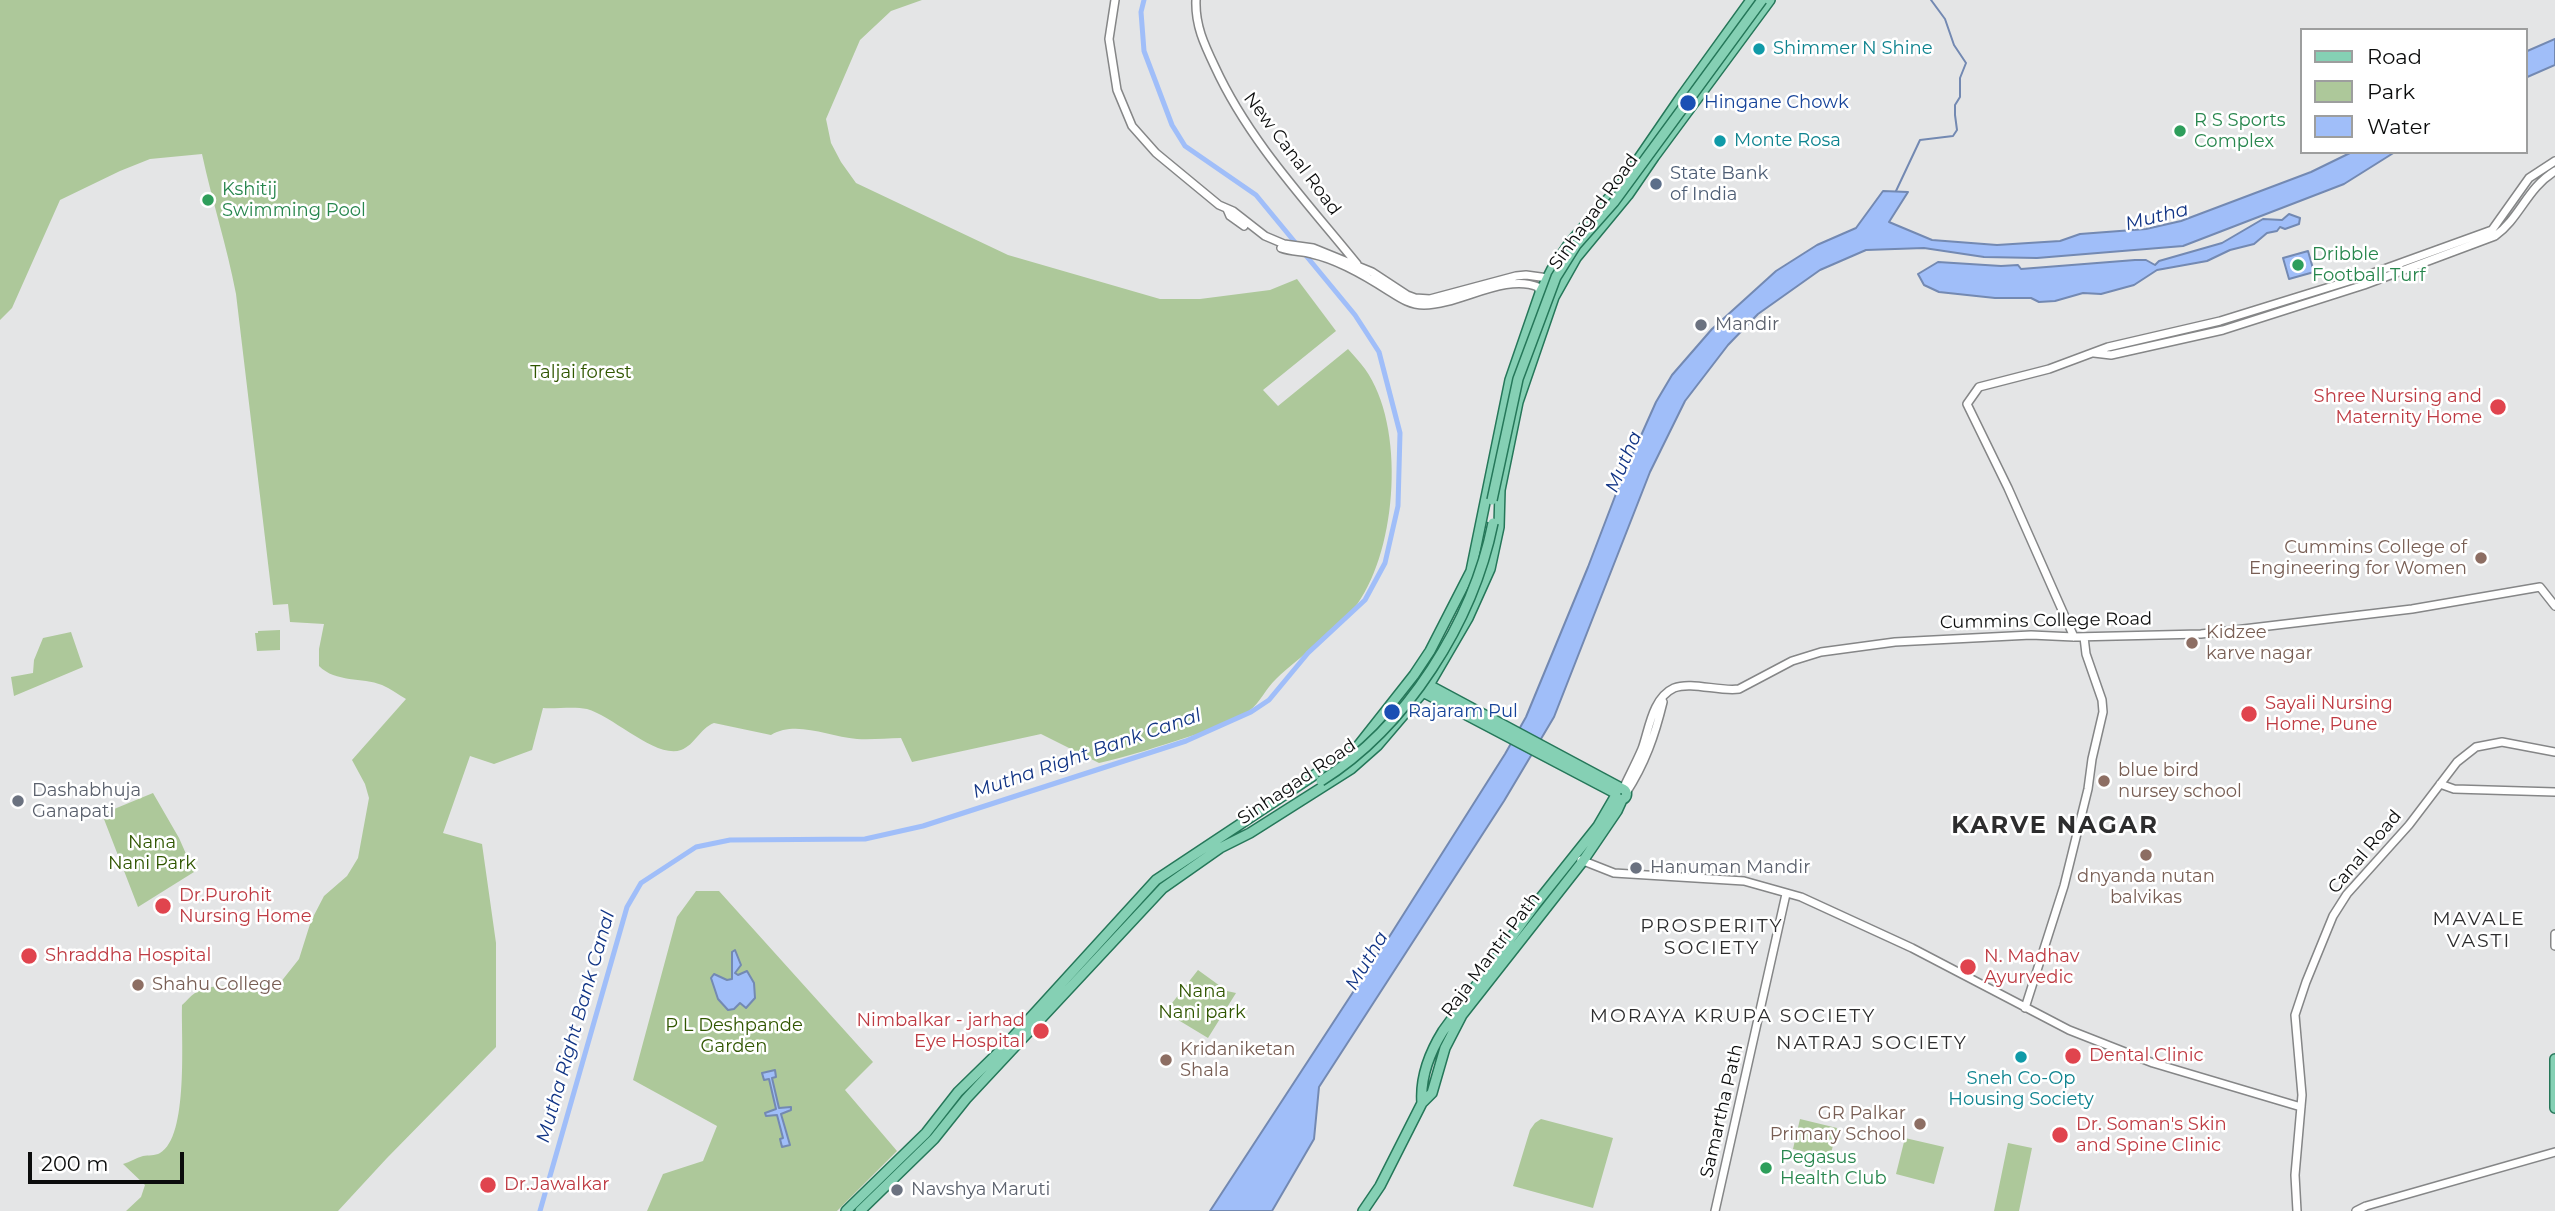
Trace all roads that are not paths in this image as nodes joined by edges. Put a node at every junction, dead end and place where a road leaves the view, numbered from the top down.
1 (1115, 0) edge
2 (1196, 0) edge
3 (1751, 0) edge
4 (1763, 0) edge
5 (1770, 0) edge
6 (2555, 160) edge
7 (2555, 172) edge
8 (1313, 251) junction
9 (1576, 258) junction
10 (1358, 266) junction
11 (1548, 278) junction
12 (1369, 279) junction
13 (1541, 293) junction
14 (1554, 297) junction
15 (2093, 353) junction
16 (1500, 489) junction
17 (1481, 527) junction
18 (2555, 607) edge
19 (2074, 637) junction
20 (2084, 637) junction
21 (1411, 679) junction
22 (1426, 688) junction
23 (2555, 752) edge
24 (2440, 784) junction
25 (2555, 792) edge
26 (1620, 793) junction
27 (1220, 848) junction
28 (1579, 858) junction
29 (1786, 894) junction
30 (2555, 934) edge
31 (2555, 946) edge
32 (2025, 1009) junction
33 (2555, 1059) edge
34 (2301, 1107) junction
35 (2555, 1108) edge
36 (2555, 1153) edge
37 (887, 1179) junction
38 (846, 1211) edge
39 (860, 1211) edge
40 (1363, 1211) edge
41 (1715, 1211) edge
42 (2297, 1211) edge
43 (2357, 1211) edge

1 - 8 street
2 - 10 street, New Canal Road
3 - 11 main road, Sinhagad Road
4 - 9 main road, bridge
4 - 17 main road, bridge
5 - 9 main road, Sinhagad Road
6 - 15 street
7 - 15 street
8 - 10 street
8 - 12 street
9 - 14 main road, Sinhagad Road
10 - 11 street
10 - 12 street, New Canal Road
11 - 13 main road, Sinhagad Road
11 - 14 street
12 - 13 street
13 - 17 main road, Sinhagad Road
14 - 16 main road, Sinhagad Road
15 - 19 street
16 - 22 main road, Sinhagad Road
16 - 27 main road, bridge
17 - 21 main road, Sinhagad Road
18 - 20 street, Cummins College Road
19 - 20 street, Cummins College Road
19 - 26 street, Cummins College Road
20 - 32 street
21 - 22 main road
21 - 37 main road, Sinhagad Road
22 - 26 main road
22 - 27 main road, Sinhagad Road
23 - 24 street, Canal Road
24 - 25 street
24 - 34 street, Canal Road
26 - 28 main road
26 - 28 main road, Raja Mantri Path
27 - 37 main road, Sinhagad Road
28 - 29 street
28 - 40 main road, Raja Mantri Path
29 - 32 street
29 - 41 street, Samartha Path
30 - 31 street
32 - 34 street
33 - 35 main road
34 - 42 street, Canal Road
36 - 43 street
37 - 38 main road, Sinhagad Road
37 - 39 main road, Sinhagad Road

